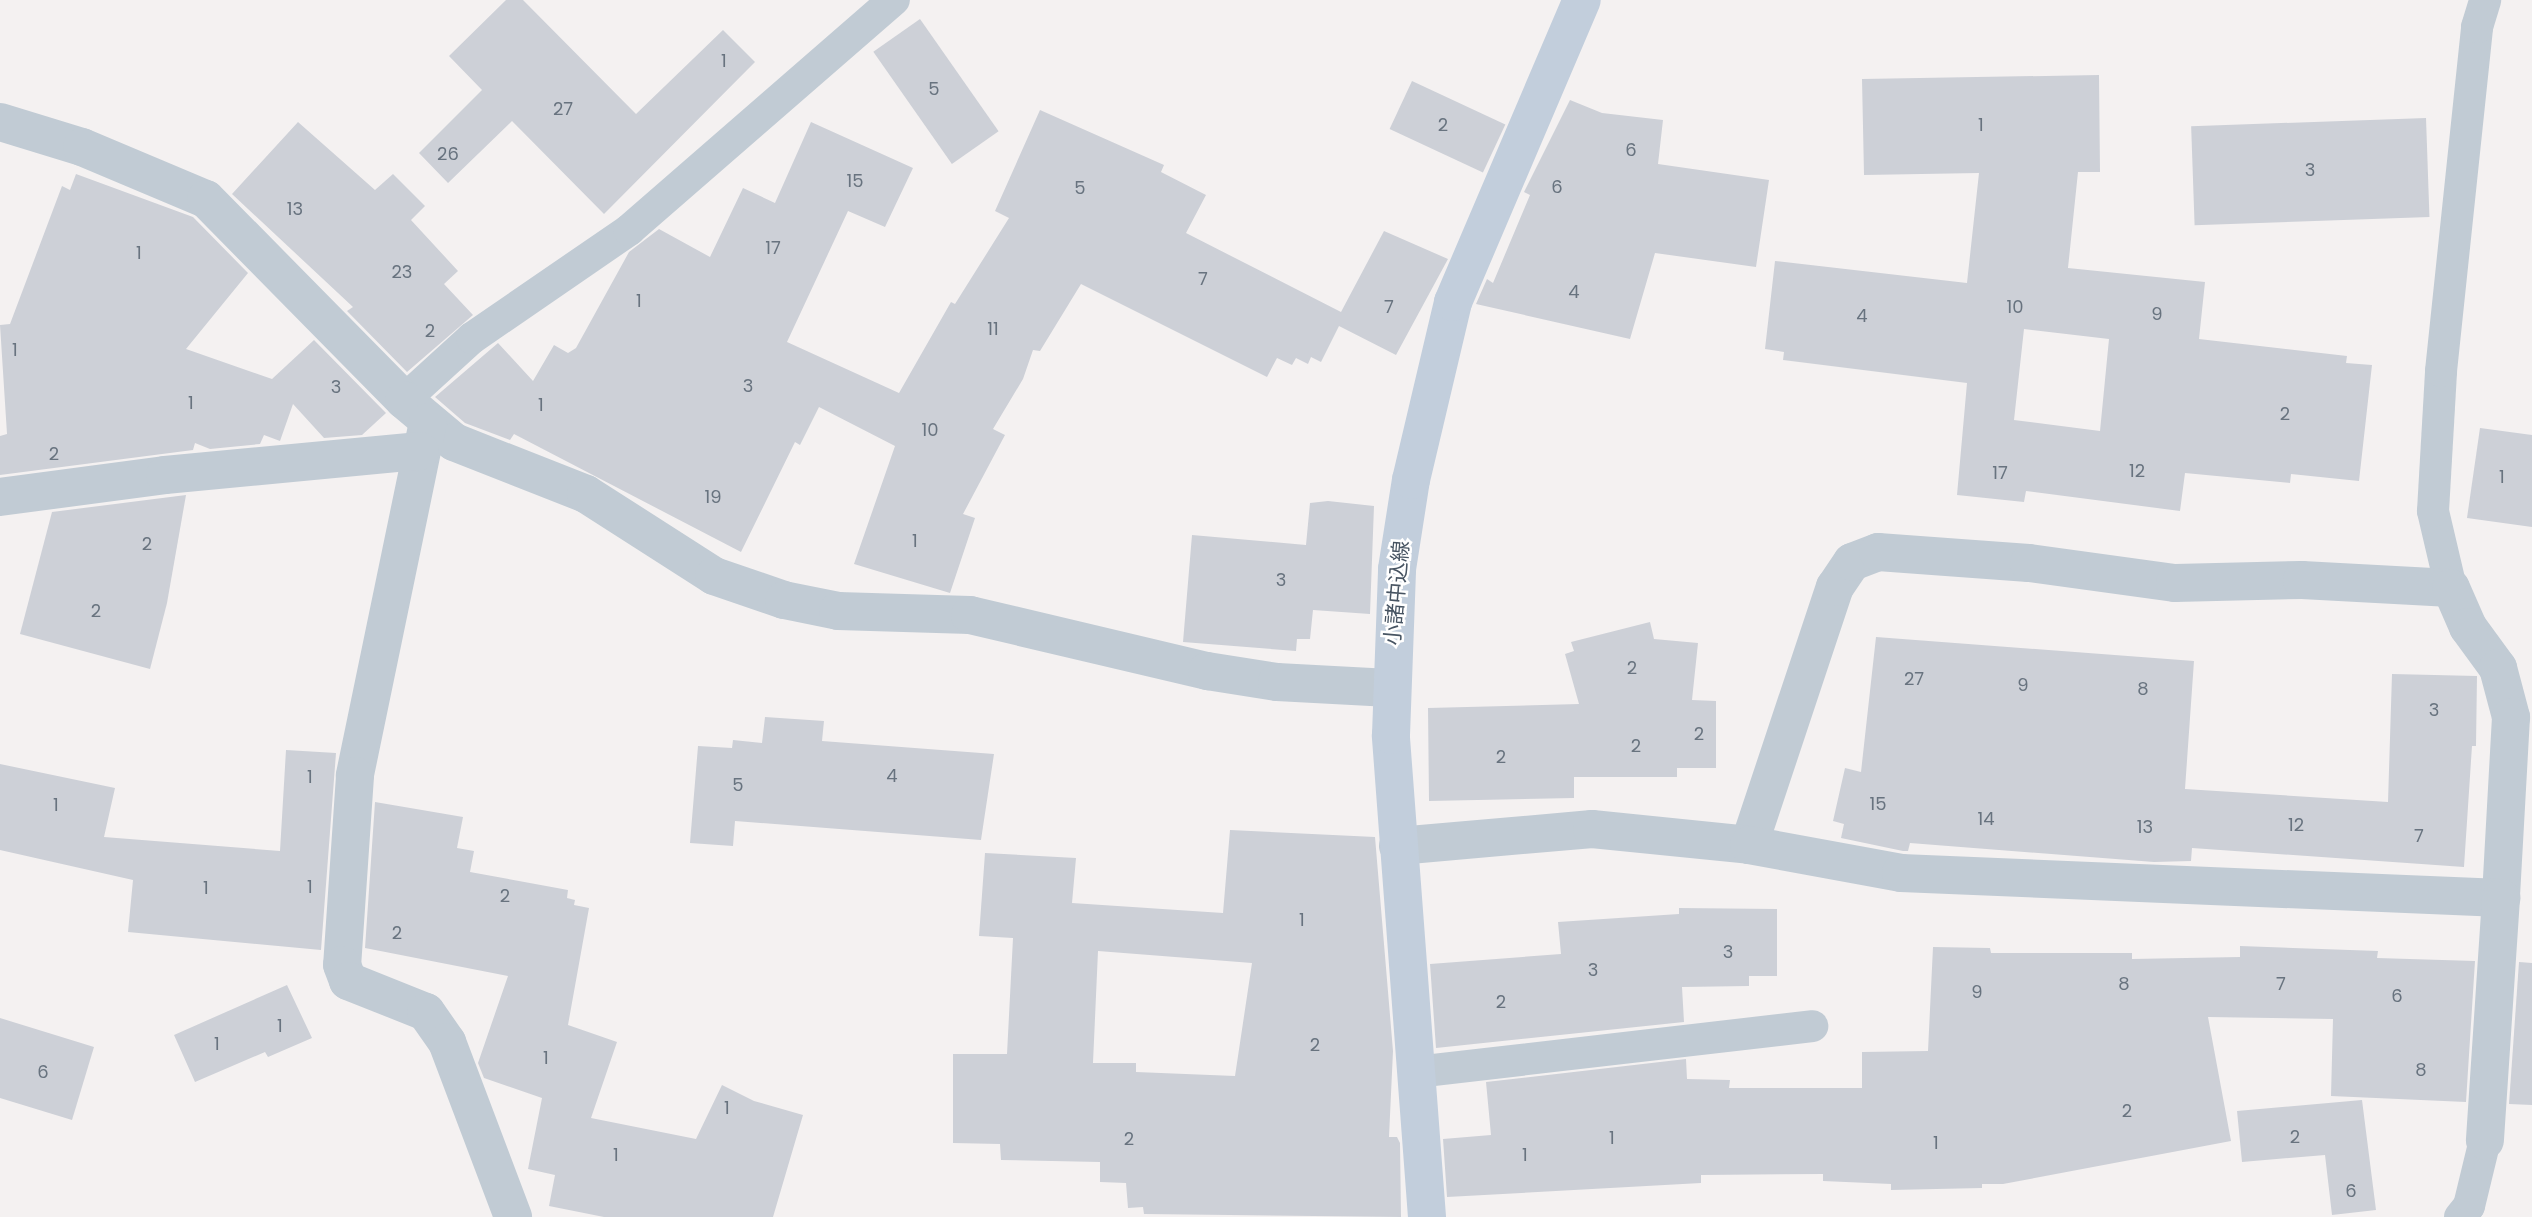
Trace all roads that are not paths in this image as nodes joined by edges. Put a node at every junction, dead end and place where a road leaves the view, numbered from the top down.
1 (894, 0) edge
2 (1582, 0) edge
3 (2485, 0) edge
4 (0, 122) edge
5 (418, 424) junction
6 (0, 497) edge
7 (2451, 588) junction
8 (1390, 688) junction
9 (1749, 845) junction
10 (1398, 846) junction
11 (2501, 898) junction
12 (1812, 1026) dead end
13 (1416, 1072) junction
14 (2485, 1140) joint
15 (513, 1217) edge
16 (1427, 1217) edge
17 (2460, 1217) edge

1 - 5 lane
2 - 8 main road, 小諸中込線
3 - 7 lane
4 - 5 street
5 - 6 street
5 - 8 street
5 - 15 street
7 - 9 street
7 - 11 street
8 - 10 main road, 小諸中込線
9 - 10 street
9 - 11 street
10 - 13 main road, 小諸中込線
11 - 14 street
12 - 13 lane
13 - 16 main road, 小諸中込線
14 - 17 lane

